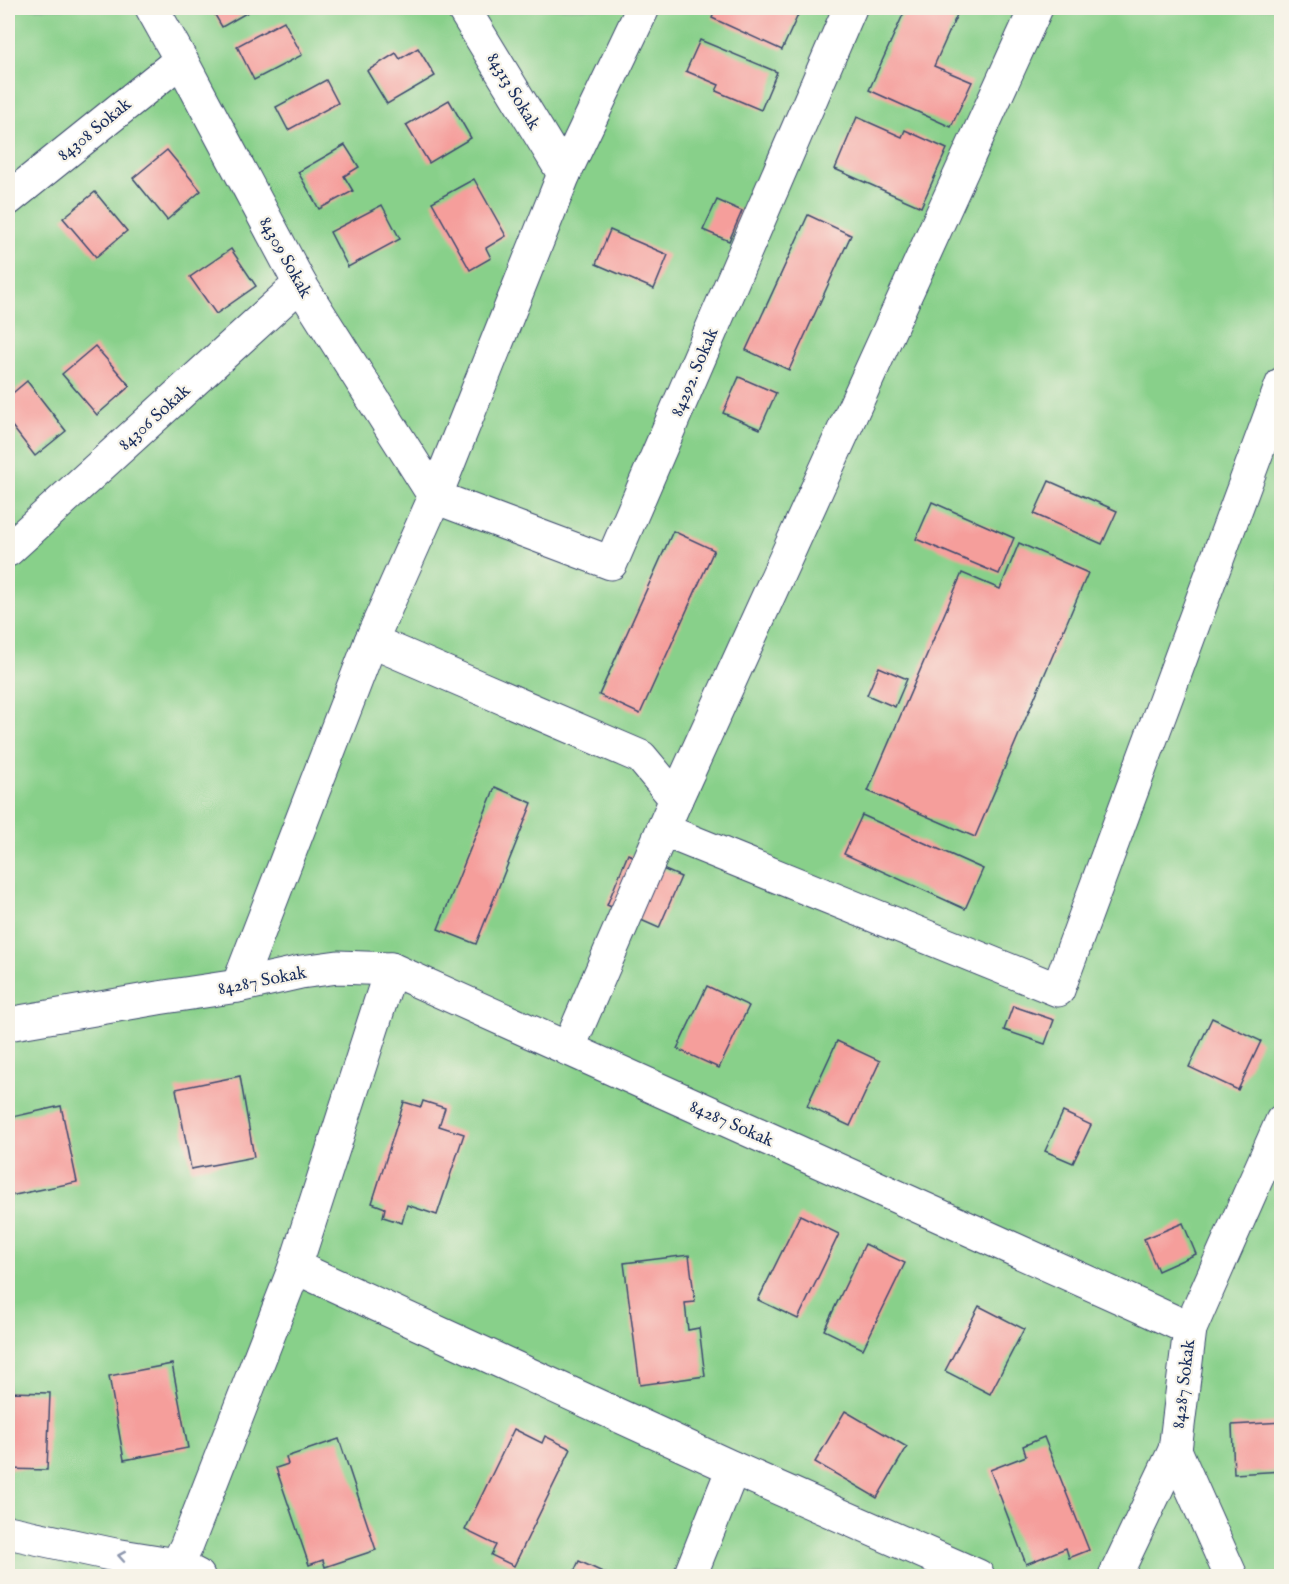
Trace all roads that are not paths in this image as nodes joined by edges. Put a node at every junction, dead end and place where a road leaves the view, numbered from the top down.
1 (152, 8) edge
2 (464, 8) edge
3 (644, 8) edge
4 (850, 8) edge
5 (1036, 8) edge
6 (181, 60) junction
7 (564, 174) junction
8 (8, 199) edge
9 (300, 284) junction
10 (1281, 384) edge
11 (435, 497) junction
12 (8, 550) edge
13 (371, 641) junction
14 (676, 799) junction
15 (663, 830) junction
16 (391, 969) junction
17 (238, 986) junction
18 (8, 1024) edge
19 (568, 1049) junction
20 (1280, 1126) edge
21 (295, 1267) junction
22 (1190, 1329) junction
23 (1175, 1450) junction
24 (734, 1468) junction
25 (8, 1532) edge
26 (183, 1573) edge
27 (690, 1576) edge
28 (978, 1576) edge
29 (1115, 1576) edge
30 (1230, 1576) edge

1 - 6 street, 84309 Sokak
2 - 7 street, 84313 Sokak
3 - 7 street
4 - 11 street, 84292. Sokak
5 - 14 street
6 - 8 street, 84308 Sokak
6 - 9 street, 84309 Sokak
7 - 11 street
9 - 11 street, 84309 Sokak
9 - 12 street, 84306 Sokak
10 - 15 street
11 - 13 street
13 - 14 street
13 - 17 street
14 - 15 street
15 - 19 street
16 - 17 street, 84287 Sokak
16 - 19 street, 84287 Sokak
16 - 21 street
17 - 18 street, 84287 Sokak
19 - 22 street, 84287 Sokak
20 - 22 street
21 - 24 street
21 - 26 street
22 - 23 street, 84287 Sokak
23 - 29 street
23 - 30 street, 84287 Sokak
24 - 27 street
24 - 28 street
26 -> 25 street

